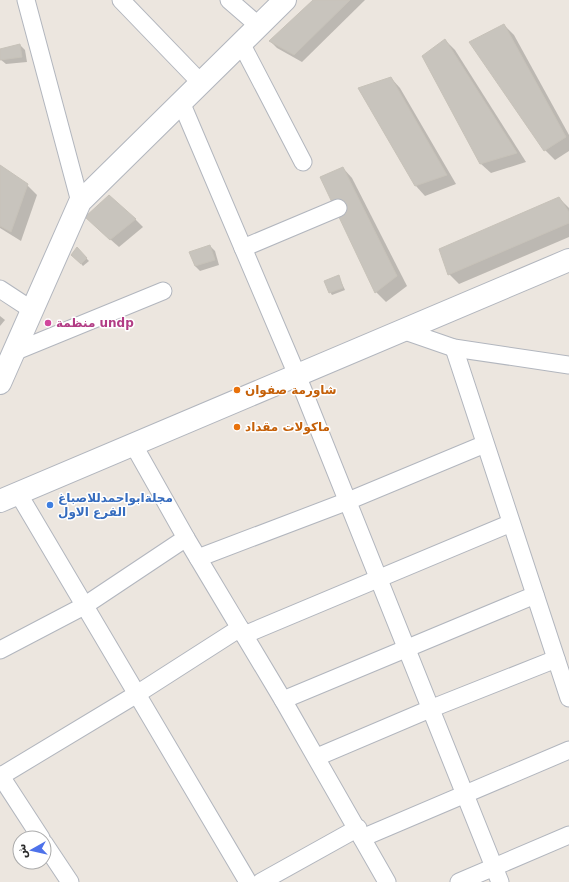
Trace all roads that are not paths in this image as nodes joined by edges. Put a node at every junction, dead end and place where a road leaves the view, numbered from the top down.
1 (26, 0) edge
2 (121, 0) edge
3 (229, 0) edge
4 (285, 0) edge
5 (258, 26) junction
6 (241, 43) junction
7 (201, 83) junction
8 (181, 102) junction
9 (303, 162) dead end
10 (80, 202) junction
11 (338, 208) dead end
12 (243, 248) junction
13 (569, 260) edge
14 (0, 289) edge
15 (163, 291) dead end
16 (32, 310) junction
17 (402, 330) junction
18 (454, 348) junction
19 (14, 352) junction
20 (569, 365) edge
21 (297, 375) junction
22 (0, 383) edge
23 (134, 444) junction
24 (485, 444) junction
25 (9, 497) edge
26 (348, 501) junction
27 (511, 523) junction
28 (186, 538) junction
29 (198, 558) junction
30 (378, 578) junction
31 (535, 595) junction
32 (84, 606) junction
33 (242, 631) junction
34 (406, 648) junction
35 (0, 650) edge
36 (556, 659) junction
37 (137, 694) junction
38 (569, 698) edge
39 (283, 700) junction
40 (430, 709) junction
41 (569, 750) edge
42 (317, 757) junction
43 (0, 776) edge
44 (464, 794) junction
45 (36, 830) edge
46 (360, 833) junction
47 (569, 835) edge
48 (52, 855) edge
49 (497, 875) edge
50 (70, 882) edge
51 (248, 882) edge
52 (261, 882) edge
53 (387, 882) edge
54 (459, 882) edge

1 - 10 street
2 - 7 street
3 - 5 street
4 - 5 street
5 - 6 street
6 - 7 street
6 - 9 street
7 - 8 street
8 - 10 street
8 - 12 street
10 - 16 street
11 - 12 street
12 - 21 street
13 - 17 street
14 - 16 street
15 - 19 street
16 - 19 street
17 - 18 street
17 - 21 street
18 - 20 street
18 - 24 street
19 - 22 street
21 - 23 street
21 - 26 street
23 - 25 street
23 - 28 street
24 - 26 street
24 - 27 street
25 - 32 street
26 - 29 street
26 - 30 street
27 - 30 street
27 - 31 street
28 - 29 street
28 - 32 street
29 - 33 street
30 - 33 street
30 - 34 street
31 - 34 street
31 - 36 street
32 - 35 street
32 - 37 street
33 - 37 street
33 - 39 street
34 - 39 street
34 - 40 street
36 - 38 street
36 - 40 street
37 - 43 street
37 - 51 street
39 - 42 street
40 - 42 street
40 - 44 street
41 - 44 street
42 - 46 street
43 - 45 street
44 - 46 street
44 - 49 street
46 - 52 street
46 - 53 street
47 - 49 street
48 - 50 street
49 - 54 street

